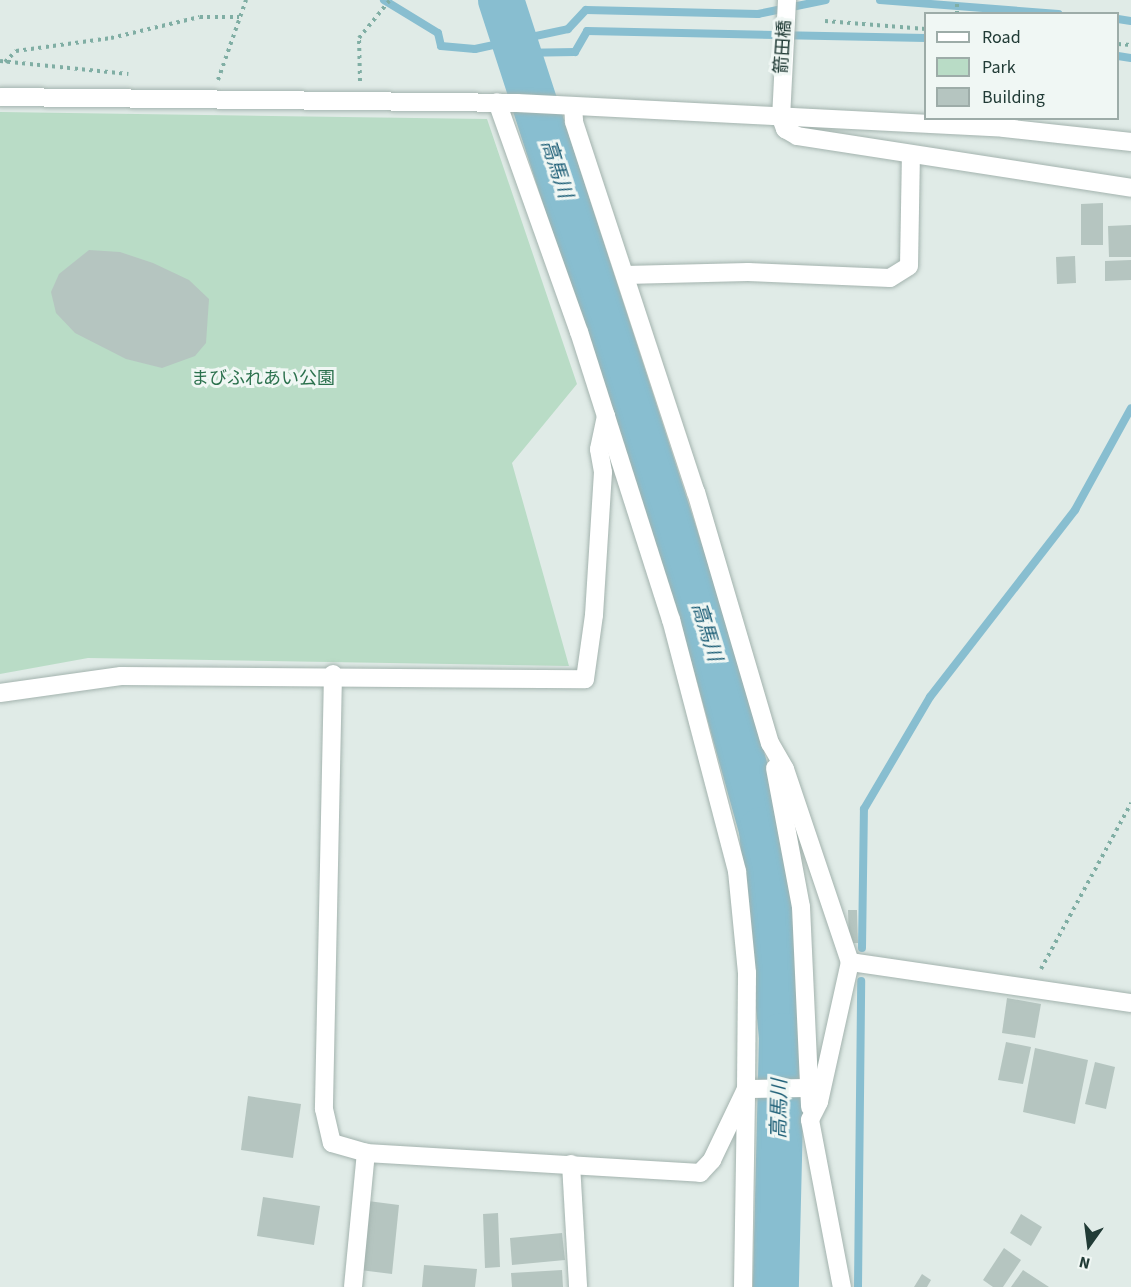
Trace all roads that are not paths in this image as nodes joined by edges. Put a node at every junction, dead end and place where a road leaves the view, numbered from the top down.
1 (787, 0) edge
2 (0, 98) edge
3 (497, 102) junction
4 (568, 106) junction
5 (781, 118) junction
6 (1131, 142) edge
7 (911, 156) junction
8 (1131, 188) edge
9 (625, 275) junction
10 (606, 414) junction
11 (333, 674) junction
12 (0, 693) edge
13 (770, 743) junction
14 (850, 962) junction
15 (1131, 1003) edge
16 (804, 1088) junction
17 (753, 1089) junction
18 (810, 1120) junction
19 (366, 1153) junction
20 (572, 1164) junction
21 (353, 1287) edge
22 (578, 1287) edge
23 (743, 1287) edge
24 (842, 1287) edge

1 - 5 street, 箭田橋
2 - 3 street
3 - 4 street
3 - 10 street
4 - 5 street
4 - 9 street
5 - 6 street
5 - 7 street
7 - 8 street
7 - 9 street
9 - 13 street
10 - 11 street
10 - 17 street
11 - 12 street
11 - 19 street
13 - 14 street
13 - 16 street
14 - 15 street
14 - 18 street
16 - 17 street
16 - 18 street
17 - 20 street
17 - 23 street
18 - 24 street
19 - 20 street
19 - 21 street
20 - 22 street

